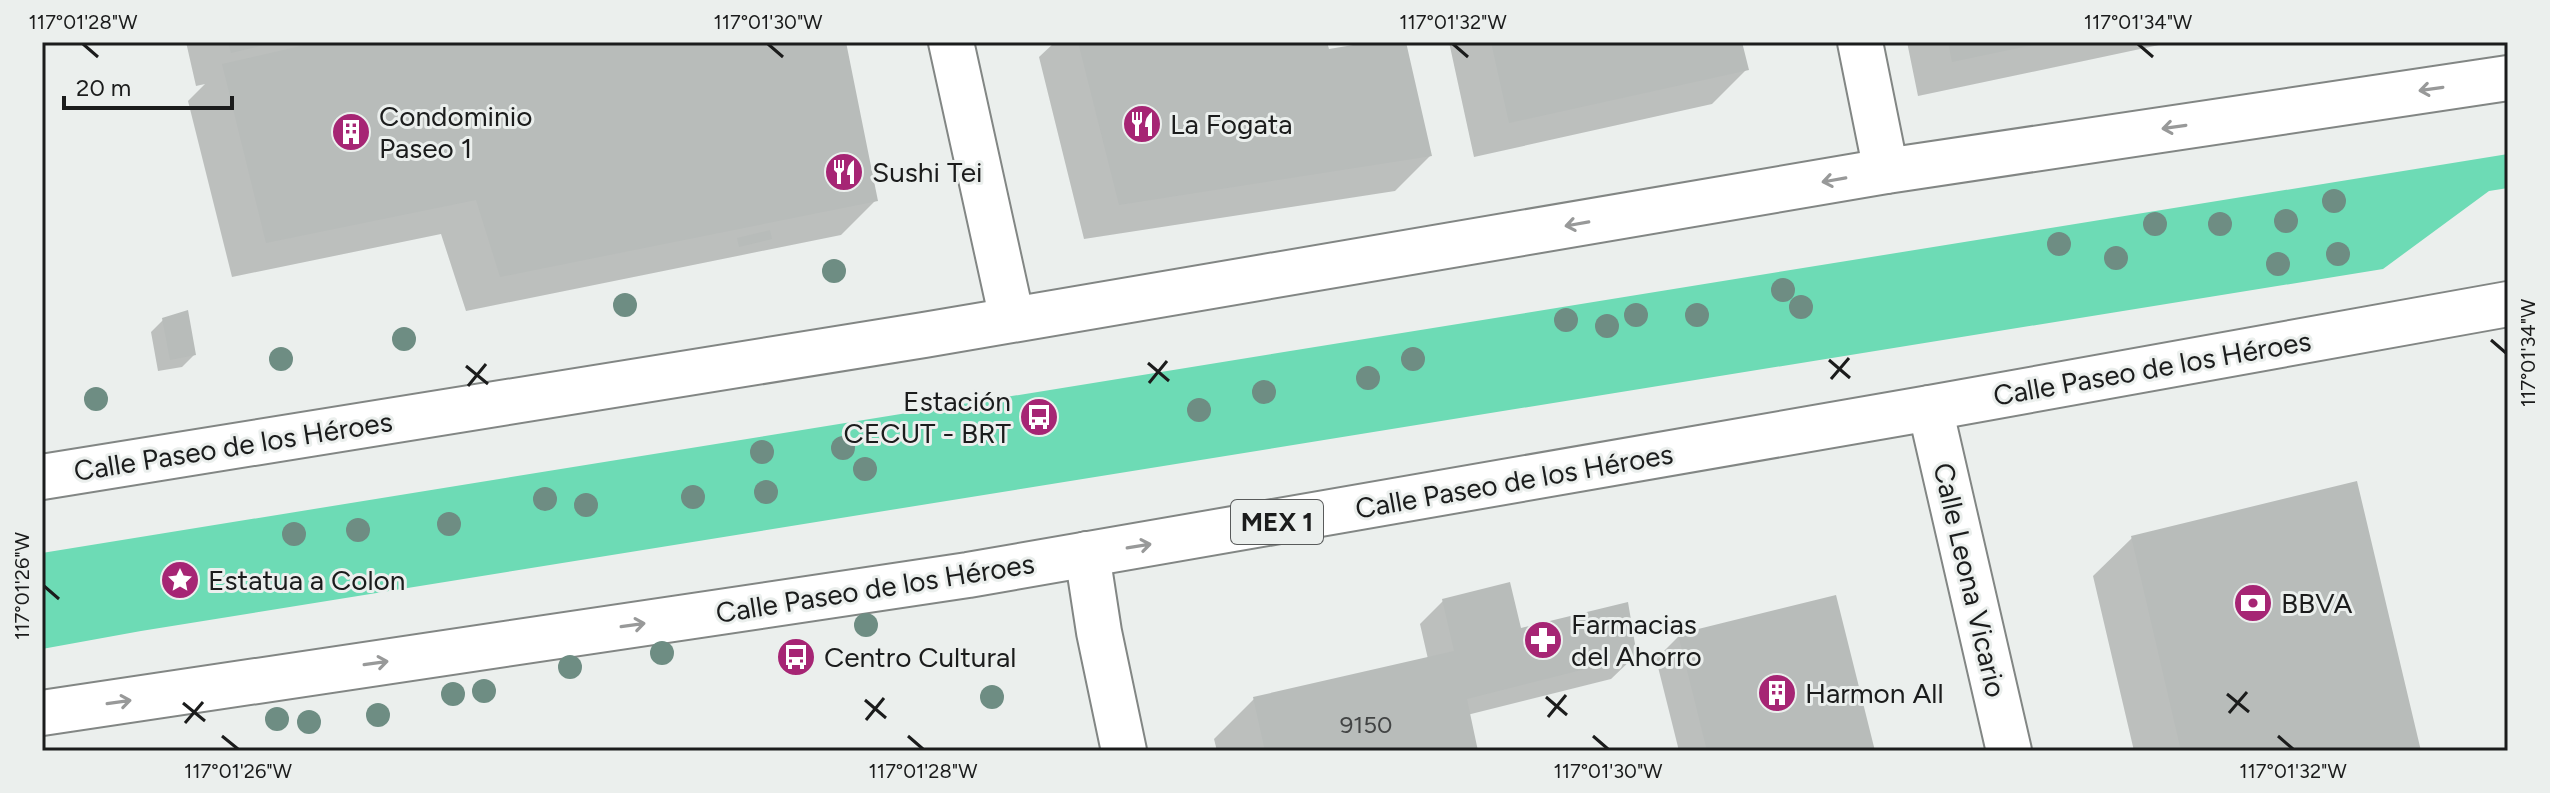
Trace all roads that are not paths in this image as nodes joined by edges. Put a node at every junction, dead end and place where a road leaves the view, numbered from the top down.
1 (951, 42) edge
2 (1860, 42) edge
3 (2508, 78) edge
4 (1886, 171) junction
5 (2508, 304) edge
6 (1012, 319) junction
7 (1930, 408) junction
8 (42, 477) edge
9 (1087, 554) junction
10 (42, 713) edge
11 (1124, 751) edge
12 (2009, 751) edge

1 - 6 main road
2 - 4 main road
3 -> 4 main road, Calle Paseo de los Héroes
4 -> 6 main road, Calle Paseo de los Héroes
5 - 7 main road, Calle Paseo de los Héroes / MEX 1
6 - 8 main road, Calle Paseo de los Héroes
9 -> 7 main road, Calle Paseo de los Héroes / MEX 1
7 - 12 main road, Calle Leona Vicario
10 -> 9 main road, Calle Paseo de los Héroes / MEX 1
9 - 11 main road

